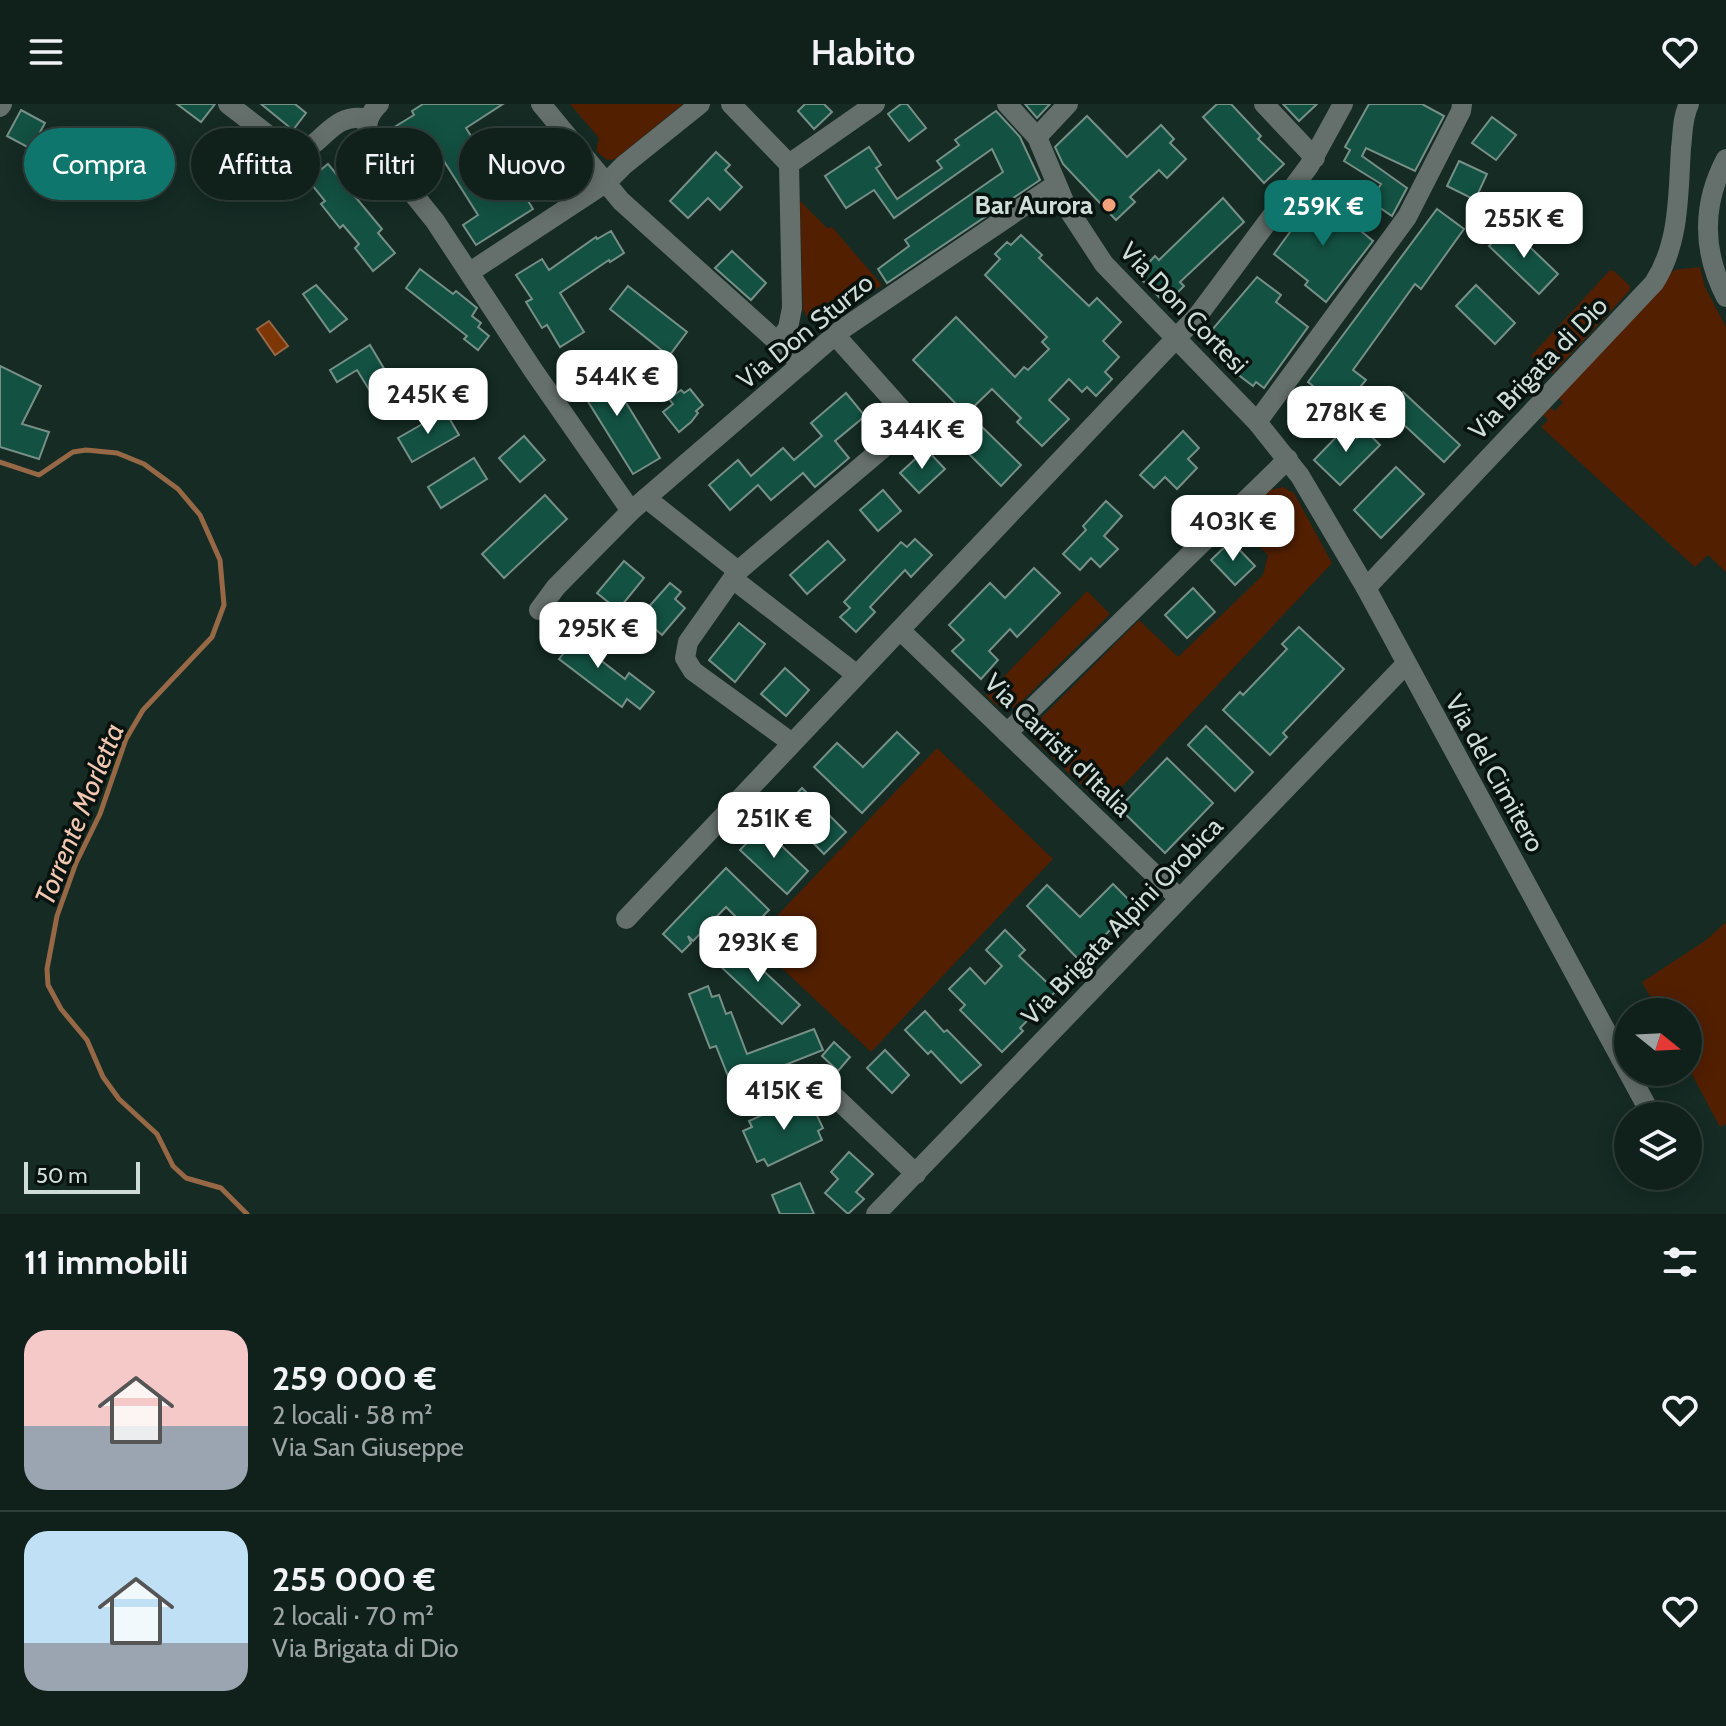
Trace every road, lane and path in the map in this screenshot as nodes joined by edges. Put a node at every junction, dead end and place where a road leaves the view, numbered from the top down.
1 (228, 104) edge
2 (541, 104) edge
3 (700, 104) edge
4 (731, 104) edge
5 (875, 104) edge
6 (1007, 104) edge
7 (1068, 104) edge
8 (1264, 104) edge
9 (1343, 104) edge
10 (1462, 104) edge
11 (1689, 104) edge
12 (374, 111) edge
13 (1037, 137) junction
14 (1315, 158) junction
15 (1726, 159) edge
16 (789, 164) junction
17 (607, 182) junction
18 (1055, 185) junction
19 (470, 272) junction
20 (1726, 297) edge
21 (835, 335) junction
22 (1176, 338) junction
23 (778, 342) junction
24 (802, 364) junction
25 (1257, 422) junction
26 (1288, 459) junction
27 (639, 504) junction
28 (735, 575) junction
29 (1366, 588) junction
30 (539, 610) dead end
31 (900, 630) junction
32 (1406, 664) junction
33 (857, 675) junction
34 (1007, 733) junction
35 (792, 743) junction
36 (1179, 898) junction
37 (626, 919) dead end
38 (835, 1097) dead end
39 (1644, 1102) edge
40 (916, 1174) junction
41 (876, 1214) edge

1 - 12 street
2 - 17 street
3 - 17 street
4 - 16 street
5 - 16 street
6 - 13 street
7 - 13 street
8 - 14 street
9 - 14 street
10 - 25 street
11 - 29 street, Via Brigata di Dio
12 - 19 street
13 - 18 street, Via Don Cortesi
14 - 22 street
15 - 20 street
16 - 23 street
17 - 19 street
17 - 23 street
18 - 21 street, Via Don Sturzo
18 - 22 street, Via Don Cortesi
19 - 27 street
21 - 24 street, Via Don Sturzo
21 - 28 street
22 - 25 street, Via Don Cortesi
22 - 31 street
23 - 24 street
24 - 27 street, Via Don Sturzo
25 - 26 street, Via Don Cortesi
26 - 29 street, Via del Cimitero
26 - 34 street
27 - 28 street
27 - 30 street, Via Don Sturzo
28 - 33 street
28 - 35 street
29 - 32 street, Via del Cimitero
31 - 33 street
31 - 34 street, Via Carristi d'Italia
32 - 36 street, Via Brigata Alpini Orobica
32 - 39 street, Via del Cimitero
33 - 35 street
34 - 36 street, Via Carristi d'Italia
35 - 37 street
36 - 40 street, Via Brigata Alpini Orobica
38 - 40 street
40 - 41 street, Via Brigata Alpini Orobica

